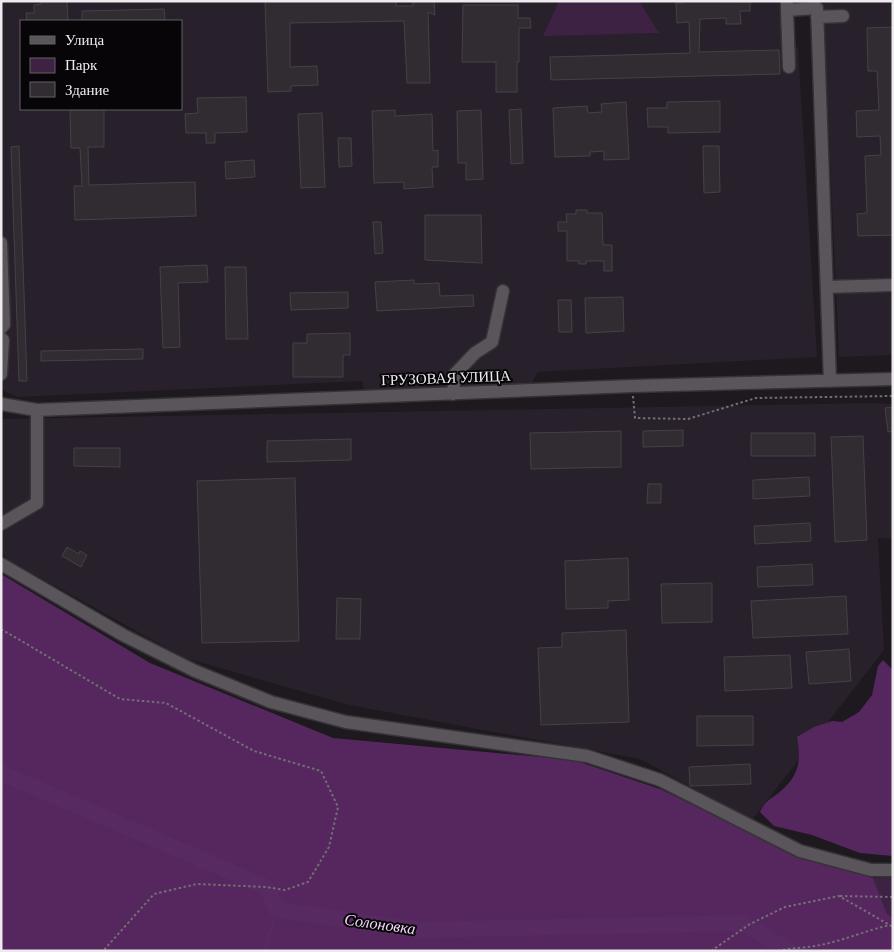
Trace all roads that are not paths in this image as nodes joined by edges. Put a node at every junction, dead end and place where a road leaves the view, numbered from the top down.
1 (787, 6) edge
2 (843, 16) dead end
3 (817, 17) junction
4 (789, 67) dead end
5 (1, 243) edge
6 (893, 285) edge
7 (827, 287) junction
8 (503, 291) dead end
9 (1, 328) edge
10 (1, 338) edge
11 (1, 374) edge
12 (893, 379) edge
13 (830, 381) junction
14 (453, 394) junction
15 (1, 404) edge
16 (37, 410) junction
17 (1, 524) edge
18 (1, 564) edge
19 (893, 870) edge

1 - 3 street
1 - 4 street
2 - 3 street
3 - 7 street
5 - 9 street
6 - 7 street
7 - 13 street
8 - 14 street
10 - 11 street
12 - 13 street, ГРУЗОВАЯ УЛИЦА
13 - 14 street, ГРУЗОВАЯ УЛИЦА
14 - 16 street, ГРУЗОВАЯ УЛИЦА
15 - 16 street, ГРУЗОВАЯ УЛИЦА
16 - 17 street
18 - 19 street

